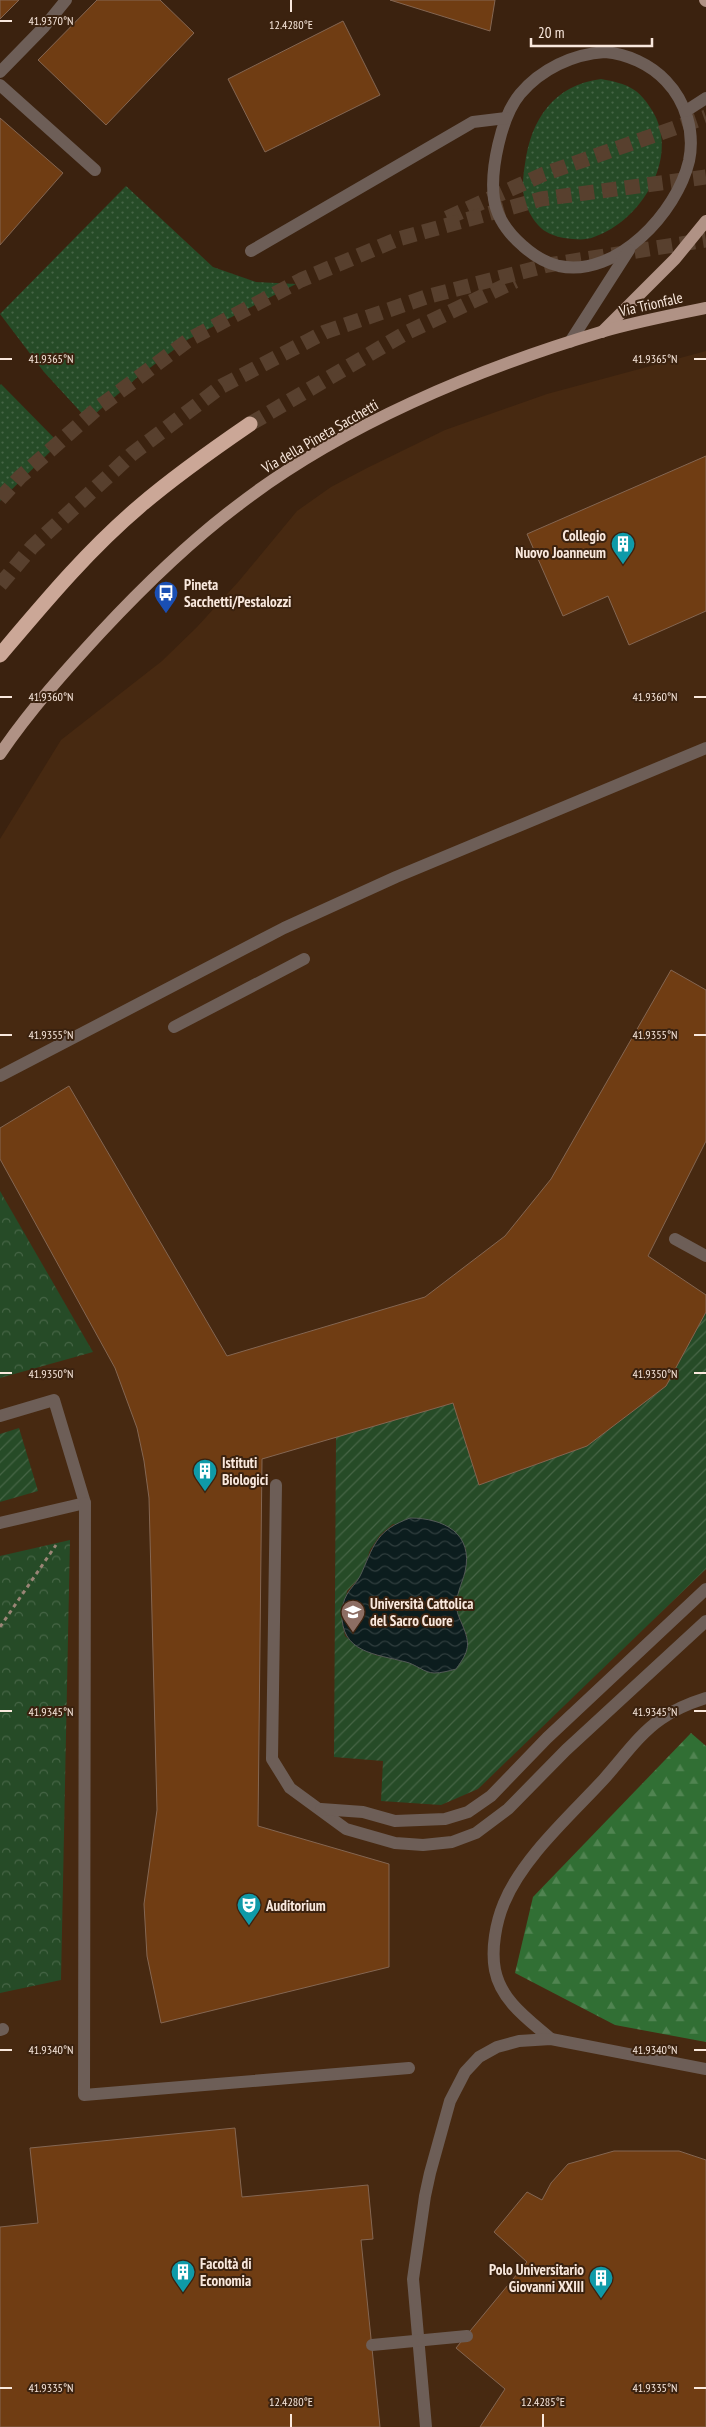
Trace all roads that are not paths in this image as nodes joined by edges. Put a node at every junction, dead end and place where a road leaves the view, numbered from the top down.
1 (66, 0) edge
2 (0, 72) edge
3 (0, 85) edge
4 (706, 98) edge
5 (686, 111) junction
6 (506, 118) junction
7 (95, 170) dead end
8 (706, 221) edge
9 (632, 245) junction
10 (251, 250) dead end
11 (706, 308) edge
12 (602, 332) junction
13 (570, 342) junction
14 (250, 424) tunnel mouth
15 (0, 656) edge
16 (706, 748) edge
17 (0, 754) edge
18 (304, 959) dead end
19 (174, 1027) dead end
20 (0, 1076) edge
21 (675, 1239) dead end
22 (706, 1256) edge
23 (0, 1416) edge
24 (276, 1486) dead end
25 (85, 1503) junction
26 (0, 1523) edge
27 (706, 1589) edge
28 (706, 1621) edge
29 (706, 1698) edge
30 (321, 1809) junction
31 (551, 2039) junction
32 (409, 2068) dead end
33 (706, 2069) edge
34 (467, 2336) dead end
35 (372, 2345) dead end
36 (426, 2427) edge

1 - 2 street
3 - 7 street
4 - 5 street
5 - 6 street
5 - 9 street
6 - 9 street
6 - 10 street
8 - 12 main road, Via della Pineta Sacchetti
9 - 13 street
11 - 12 main road, Via Trionfale
12 - 13 main road, Via della Pineta Sacchetti
13 - 17 main road, Via della Pineta Sacchetti
14 - 15 highway
16 - 20 street
18 - 19 street
21 - 22 street
23 - 25 street
24 - 30 street
25 - 26 street
25 - 32 street
27 - 30 street
28 - 30 street
29 - 31 street
31 - 33 street
31 - 36 street
34 - 35 street, bridge

